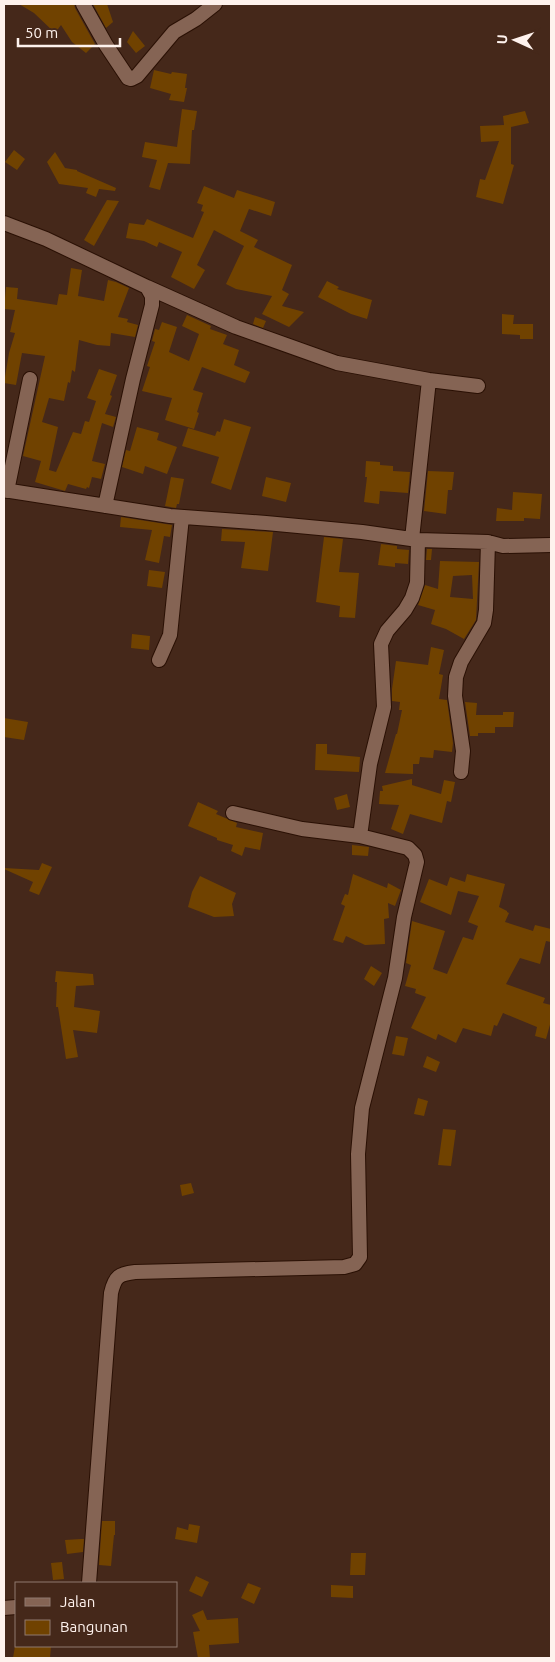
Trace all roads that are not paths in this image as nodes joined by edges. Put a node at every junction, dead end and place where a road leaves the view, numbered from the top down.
1 (83, 4) edge
2 (215, 4) edge
3 (4, 223) edge
4 (147, 287) junction
5 (30, 378) dead end
6 (429, 380) junction
7 (478, 386) dead end
8 (5, 490) edge
9 (105, 506) junction
10 (182, 517) junction
11 (415, 539) junction
12 (488, 542) junction
13 (551, 545) edge
14 (159, 660) dead end
15 (461, 772) dead end
16 (233, 813) dead end
17 (360, 836) junction
18 (89, 1582) edge

1 - 2 street
3 - 4 street
4 - 6 street
4 - 9 street
5 - 8 street
6 - 7 street
6 - 11 street
8 - 9 street
9 - 10 street
10 - 11 street
10 - 14 street
11 - 12 street
11 - 17 street
12 - 13 street
12 - 15 street
16 - 17 street
17 - 18 street

